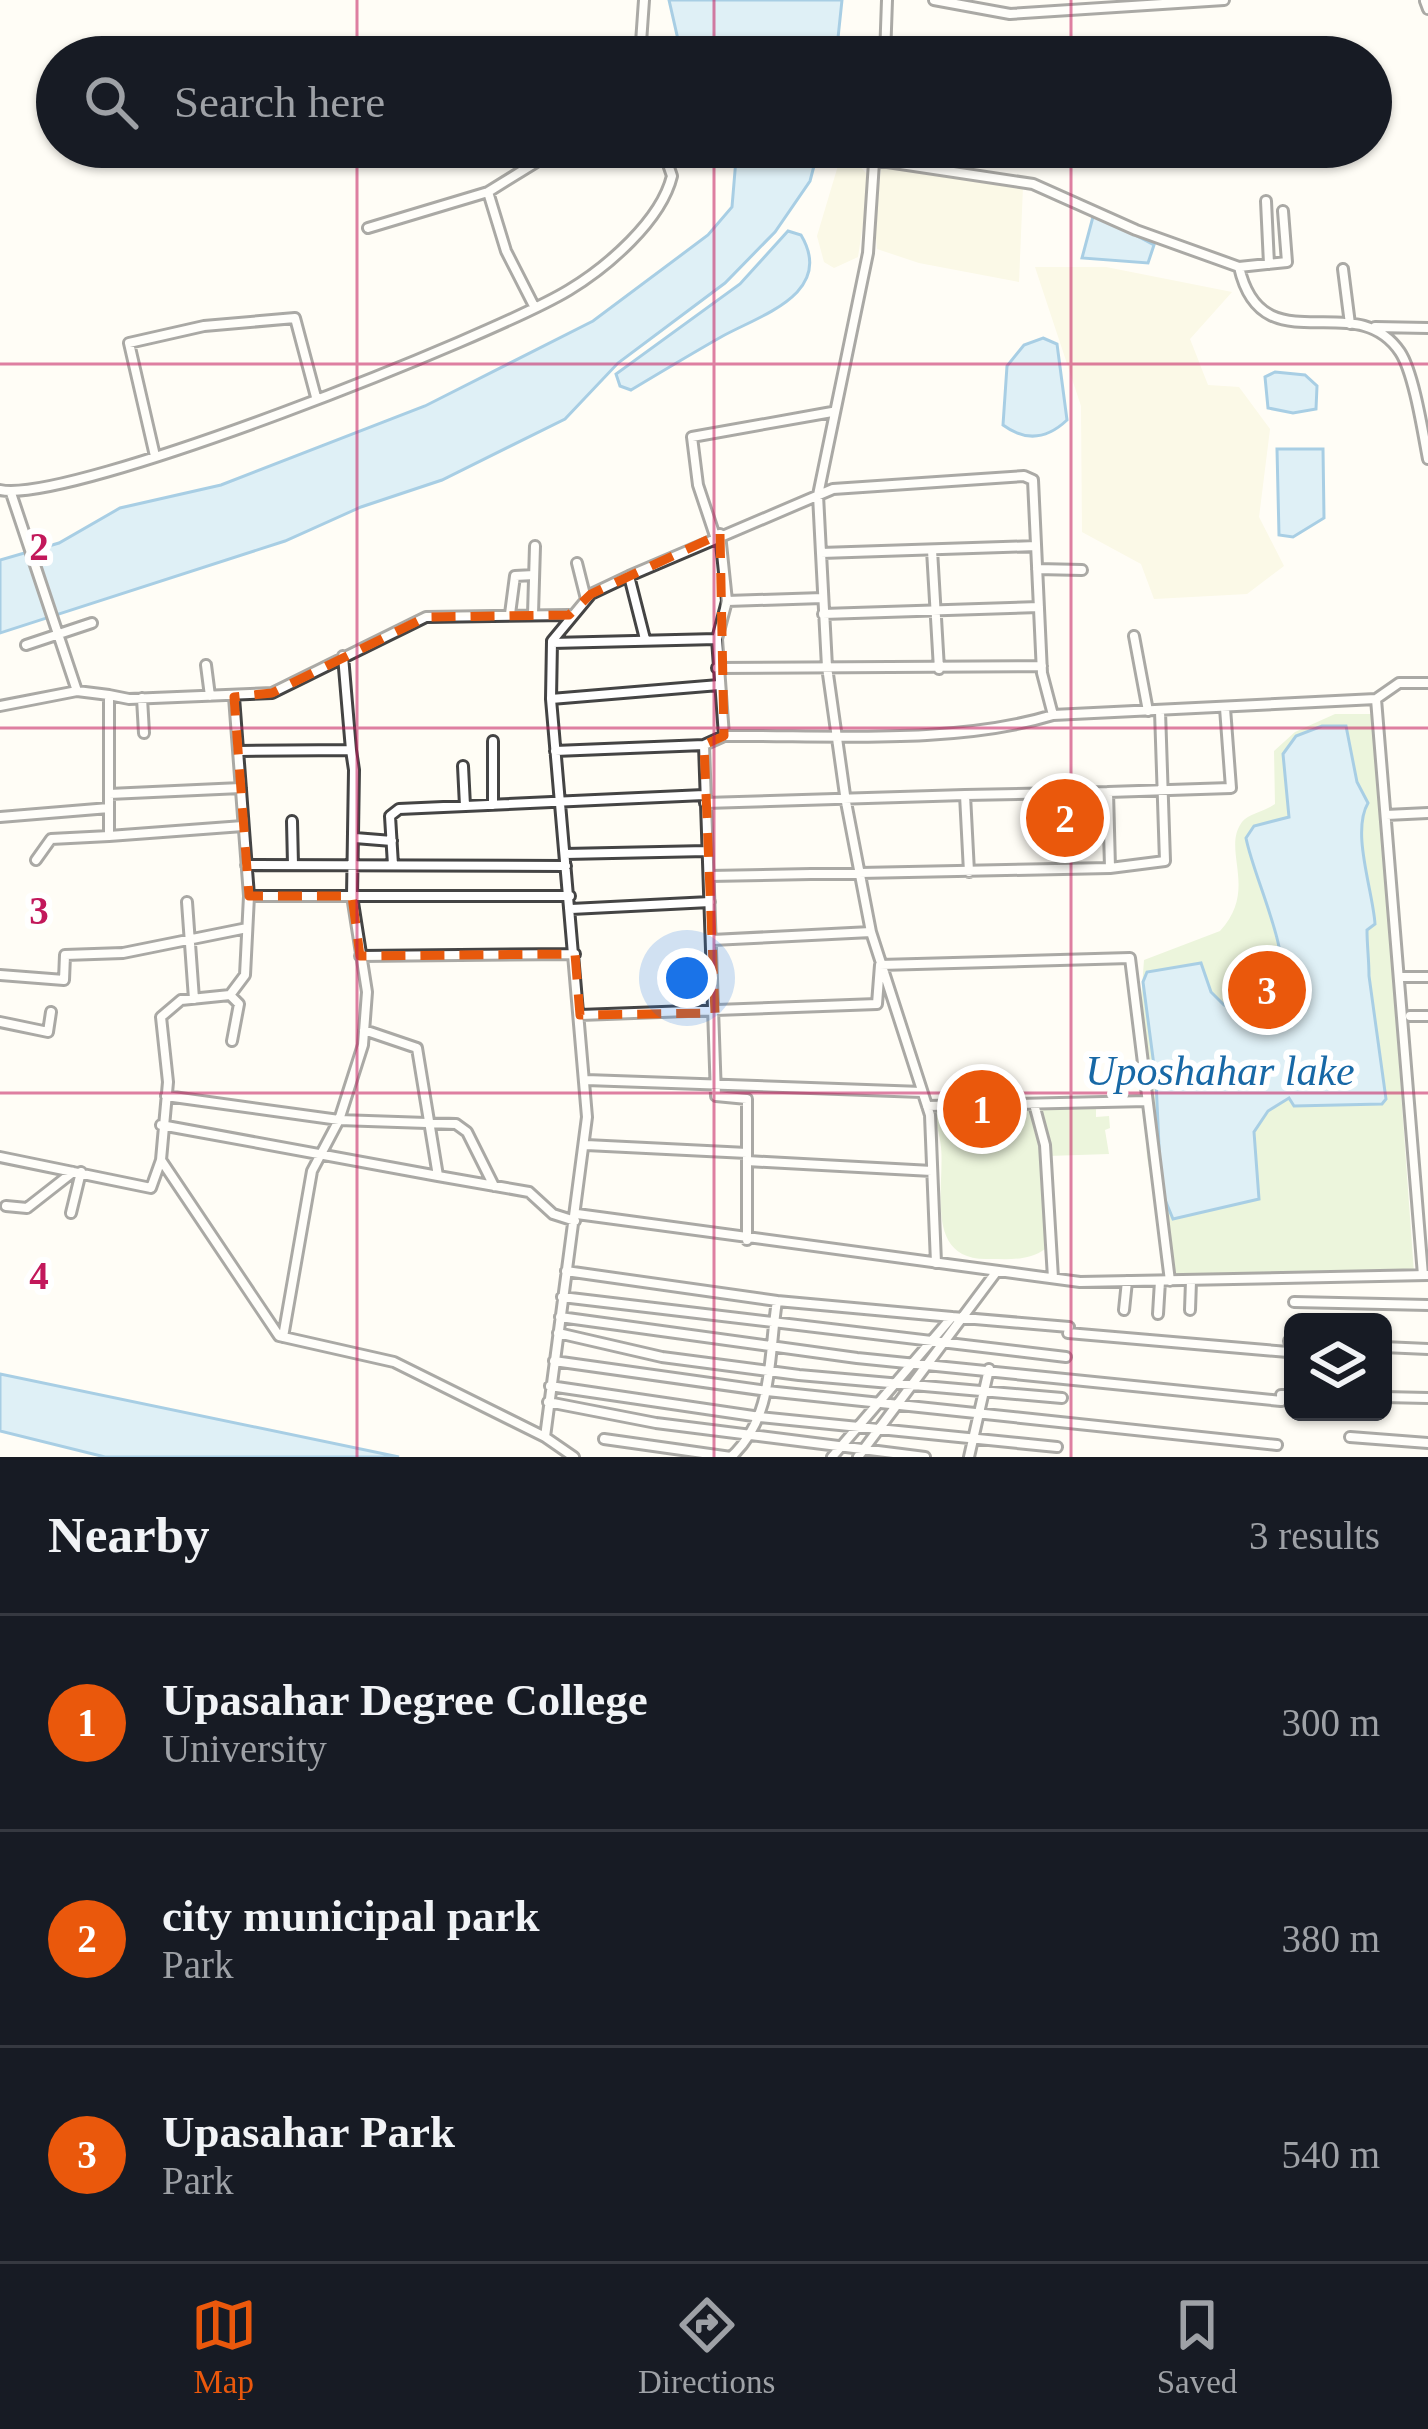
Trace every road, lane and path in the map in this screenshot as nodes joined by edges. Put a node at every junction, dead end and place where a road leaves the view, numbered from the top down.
1 (644, 0) edge
2 (887, 0) edge
3 (934, 0) edge
4 (1224, 0) edge
5 (982, 5) edge
6 (641, 36) edge
7 (886, 36) edge
8 (527, 168) edge
9 (669, 168) edge
10 (873, 168) edge
11 (927, 168) edge
12 (488, 192) junction
13 (1266, 201) dead end
14 (1283, 211) dead end
15 (368, 228) dead end
16 (1269, 264) junction
17 (1239, 267) junction
18 (1343, 269) dead end
19 (534, 306) junction
20 (1350, 324) junction
21 (1374, 327) junction
22 (1428, 328) edge
23 (316, 398) junction
24 (832, 412) junction
25 (154, 456) junction
26 (1428, 459) edge
27 (5, 492) edge
28 (818, 495) junction
29 (0, 506) edge
30 (717, 535) junction
31 (535, 546) dead end
32 (1036, 546) junction
33 (932, 550) junction
34 (820, 553) junction
35 (577, 563) dead end
36 (1037, 569) junction
37 (1082, 571) dead end
38 (534, 575) junction
39 (629, 576) junction
40 (823, 598) junction
41 (586, 599) junction
42 (727, 601) junction
43 (1039, 608) junction
44 (935, 610) junction
45 (511, 614) junction
46 (533, 614) junction
47 (823, 614) junction
48 (569, 615) junction
49 (92, 622) dead end
50 (58, 631) junction
51 (1134, 636) dead end
52 (717, 639) junction
53 (645, 640) junction
54 (552, 643) junction
55 (26, 645) dead end
56 (343, 656) junction
57 (206, 665) dead end
58 (1042, 666) junction
59 (827, 667) junction
60 (717, 668) junction
61 (939, 669) junction
62 (1428, 682) edge
63 (719, 685) junction
64 (77, 691) junction
65 (110, 695) junction
66 (210, 696) junction
67 (142, 698) junction
68 (234, 698) junction
69 (551, 699) junction
70 (1376, 699) junction
71 (0, 706) edge
72 (1226, 708) junction
73 (1148, 710) junction
74 (1160, 711) junction
75 (1053, 715) junction
76 (144, 733) dead end
77 (835, 734) junction
78 (724, 736) junction
79 (493, 741) dead end
80 (704, 745) junction
81 (239, 751) junction
82 (351, 751) junction
83 (555, 751) junction
84 (463, 766) dead end
85 (242, 788) junction
86 (1163, 790) junction
87 (1108, 792) junction
88 (109, 794) junction
89 (965, 795) junction
90 (705, 799) junction
91 (846, 802) junction
92 (559, 804) junction
93 (464, 806) junction
94 (493, 806) junction
95 (109, 808) junction
96 (1428, 813) edge
97 (1386, 815) junction
98 (0, 817) edge
99 (292, 821) dead end
100 (243, 826) junction
101 (110, 836) junction
102 (355, 838) junction
103 (392, 841) junction
104 (707, 851) junction
105 (565, 854) junction
106 (36, 860) dead end
107 (247, 865) junction
108 (293, 865) junction
109 (355, 865) junction
110 (393, 865) junction
111 (566, 866) junction
112 (1110, 868) junction
113 (860, 871) junction
114 (970, 872) junction
115 (709, 876) junction
116 (249, 896) junction
117 (352, 896) junction
118 (570, 896) junction
119 (187, 902) dead end
120 (710, 902) junction
121 (571, 909) junction
122 (248, 928) junction
123 (872, 932) junction
124 (189, 938) junction
125 (712, 940) junction
126 (575, 954) junction
127 (360, 956) junction
128 (880, 965) junction
129 (0, 975) edge
130 (1400, 976) junction
131 (1428, 977) edge
132 (230, 995) junction
133 (194, 999) junction
134 (51, 1012) dead end
135 (715, 1013) junction
136 (580, 1015) junction
137 (1409, 1016) dead end
138 (1428, 1016) edge
139 (0, 1022) edge
140 (364, 1030) junction
141 (232, 1041) dead end
142 (586, 1080) junction
143 (716, 1082) junction
144 (922, 1092) junction
145 (166, 1096) junction
146 (1034, 1102) junction
147 (1148, 1102) junction
148 (927, 1106) junction
149 (339, 1120) junction
150 (428, 1124) junction
151 (161, 1125) junction
152 (586, 1145) junction
153 (0, 1157) edge
154 (747, 1157) junction
155 (316, 1158) junction
156 (161, 1160) junction
157 (78, 1171) junction
158 (932, 1171) junction
159 (438, 1176) junction
160 (494, 1186) junction
161 (6, 1206) dead end
162 (71, 1213) dead end
163 (576, 1218) junction
164 (747, 1240) junction
165 (936, 1264) junction
166 (566, 1271) junction
167 (997, 1271) junction
168 (1425, 1275) edge
169 (1053, 1278) junction
170 (1165, 1281) junction
171 (1191, 1281) junction
172 (1127, 1282) junction
173 (562, 1297) junction
174 (777, 1301) junction
175 (1294, 1302) dead end
176 (1428, 1305) edge
177 (1124, 1310) dead end
178 (1190, 1310) dead end
179 (1158, 1314) dead end
180 (560, 1317) junction
181 (952, 1317) junction
182 (964, 1318) junction
183 (774, 1324) junction
184 (558, 1333) junction
185 (283, 1337) junction
186 (932, 1342) junction
187 (945, 1343) junction
188 (1284, 1345) edge
189 (771, 1347) junction
190 (1392, 1347) edge
191 (1428, 1349) edge
192 (1066, 1357) dead end
193 (913, 1360) junction
194 (554, 1361) junction
195 (930, 1363) junction
196 (989, 1369) junction
197 (768, 1370) junction
198 (891, 1383) junction
199 (912, 1385) junction
200 (550, 1386) junction
201 (766, 1391) junction
202 (984, 1392) junction
203 (1284, 1397) edge
204 (1392, 1397) edge
205 (1062, 1398) dead end
206 (1428, 1398) edge
207 (548, 1402) junction
208 (875, 1402) junction
209 (897, 1405) junction
210 (981, 1413) junction
211 (760, 1417) junction
212 (855, 1427) junction
213 (880, 1429) junction
214 (753, 1437) junction
215 (545, 1438) junction
216 (1350, 1438) dead end
217 (604, 1439) dead end
218 (976, 1439) junction
219 (1428, 1443) edge
220 (1277, 1445) dead end
221 (840, 1447) junction
222 (1057, 1447) dead end
223 (861, 1454) edge
224 (574, 1457) edge
225 (731, 1457) edge
226 (832, 1457) edge
227 (925, 1457) edge
228 (969, 1457) edge

1 - 6 street
2 - 7 street
3 - 5 street
4 - 5 street
8 - 12 street
9 - 19 street
10 - 24 street
11 - 17 street
12 - 15 street
12 - 19 street
13 - 16 street
14 - 16 street
16 - 17 street
17 - 20 street
18 - 20 street
19 - 23 street
20 - 21 street
21 - 22 street
21 - 26 street
23 - 25 street
23 - 25 street
24 - 28 street
24 - 30 street
25 - 27 street
27 - 29 street
27 - 50 street
28 - 30 street
28 - 32 street
28 - 34 street
30 - 39 street
30 - 42 street
31 - 38 street
32 - 33 street
32 - 36 street
33 - 34 street
33 - 44 street
34 - 40 street
35 - 41 street
36 - 37 street
36 - 43 street
38 - 45 street
38 - 46 street
39 - 41 street
39 - 53 street
40 - 42 street
40 - 47 street
41 - 48 street
42 - 52 street
43 - 44 street
43 - 58 street
44 - 47 street
44 - 61 street
45 - 46 street
45 - 56 street
46 - 48 street
47 - 59 street
48 - 54 street
49 - 50 street
50 - 55 street
50 - 64 street
51 - 73 street
52 - 53 street
52 - 60 street
53 - 54 street
54 - 69 street
56 - 68 street
56 - 82 street
57 - 66 street
58 - 61 street
58 - 75 street
59 - 60 street
59 - 61 street
59 - 77 street
60 - 63 street
62 - 70 street
63 - 69 street
63 - 78 street
64 - 65 street
64 - 71 street
65 - 67 street
65 - 88 street
66 - 67 street
66 - 68 street
67 - 76 street
68 - 81 street
69 - 83 street
70 - 72 street
70 - 97 street
72 - 74 street
72 - 86 street
73 - 74 street
73 - 75 street
74 - 86 street
75 - 77 street
77 - 78 street
77 - 91 street
78 - 80 street
79 - 94 street
80 - 83 street
80 - 90 street
81 - 82 street
81 - 85 street
82 - 102 street
83 - 92 street
84 - 93 street
85 - 88 street
85 - 100 street
86 - 87 street
86 - 112 street
87 - 89 street
87 - 112 street
88 - 95 street
89 - 91 street
89 - 114 street
90 - 91 street
90 - 92 street
90 - 104 street
91 - 113 street
92 - 94 street
92 - 105 street
93 - 94 street
93 - 103 street
95 - 98 street
95 - 101 street
96 - 97 street
97 - 130 street
99 - 108 street
100 - 101 street
100 - 107 street
101 - 106 street
102 - 103 street
102 - 109 street
103 - 110 street
104 - 105 street
104 - 115 street
105 - 111 street
107 - 108 street
107 - 116 street
108 - 109 street
109 - 110 street
109 - 117 street
110 - 111 street
111 - 118 street
112 - 114 street
113 - 114 street
113 - 115 street
113 - 123 street
115 - 120 street
116 - 117 street
116 - 122 street
117 - 118 street
117 - 127 street
118 - 121 street
119 - 124 street
120 - 121 street
120 - 125 street
121 - 126 street
122 - 124 street
122 - 132 street
123 - 125 street
123 - 128 street
124 - 129 street
124 - 133 street
125 - 135 street
126 - 127 street
126 - 136 street
127 - 140 street
128 - 135 street
128 - 144 street
128 - 147 street
130 - 131 street
130 - 168 street
132 - 133 street
132 - 141 street
133 - 145 street
134 - 139 street
135 - 136 street
135 - 143 street
136 - 142 street
137 - 138 street
140 - 149 street
140 - 150 street
142 - 143 street
142 - 152 street
143 - 144 street
143 - 154 street
144 - 148 street
145 - 149 street
145 - 151 street
146 - 147 street
146 - 148 street
146 - 169 street
147 - 170 street
148 - 158 street
149 - 150 street
149 - 155 street
150 - 159 street
150 - 160 street
151 - 155 street
151 - 156 street
152 - 154 street
152 - 163 street
153 - 157 street
154 - 158 street
154 - 164 street
155 - 159 street
155 - 185 street
156 - 157 street
156 - 185 street
157 - 161 street
157 - 162 street
158 - 165 street
159 - 160 street
160 - 163 street
163 - 164 street
163 - 166 street
164 - 165 street
165 - 167 street
166 - 173 street
166 - 174 street
167 - 169 street
167 - 182 street
168 - 171 street
169 - 172 street
170 - 171 street
170 - 172 street
170 - 179 street
171 - 178 street
172 - 177 street
173 - 180 street
173 - 183 street
174 - 181 street
174 - 183 street
175 - 176 street
180 - 184 street
180 - 189 street
181 - 182 street
181 - 186 street
182 - 187 street
182 - 188 street
183 - 186 street
183 - 189 street
184 - 194 street
184 - 197 street
185 - 215 street
186 - 187 street
186 - 193 street
187 - 192 street
187 - 195 street
189 - 193 street
189 - 197 street
190 - 191 street
193 - 195 street
193 - 198 street
194 - 200 street
194 - 201 street
195 - 196 street
195 - 199 street
196 - 202 street
196 - 203 street
197 - 198 street
197 - 201 street
198 - 199 street
198 - 208 street
199 - 202 street
199 - 209 street
200 - 207 street
200 - 211 street
201 - 208 street
201 - 211 street
202 - 205 street
202 - 210 street
204 - 206 street
207 - 214 street
207 - 215 street
208 - 209 street
208 - 212 street
209 - 210 street
209 - 213 street
210 - 218 street
210 - 220 street
211 - 212 street
211 - 214 street
212 - 213 street
212 - 221 street
213 - 218 street
213 - 223 street
214 - 221 street
214 - 225 street
215 - 224 street
216 - 219 street
217 - 225 street
218 - 222 street
218 - 228 street
221 - 223 street
221 - 226 street
223 - 227 street

